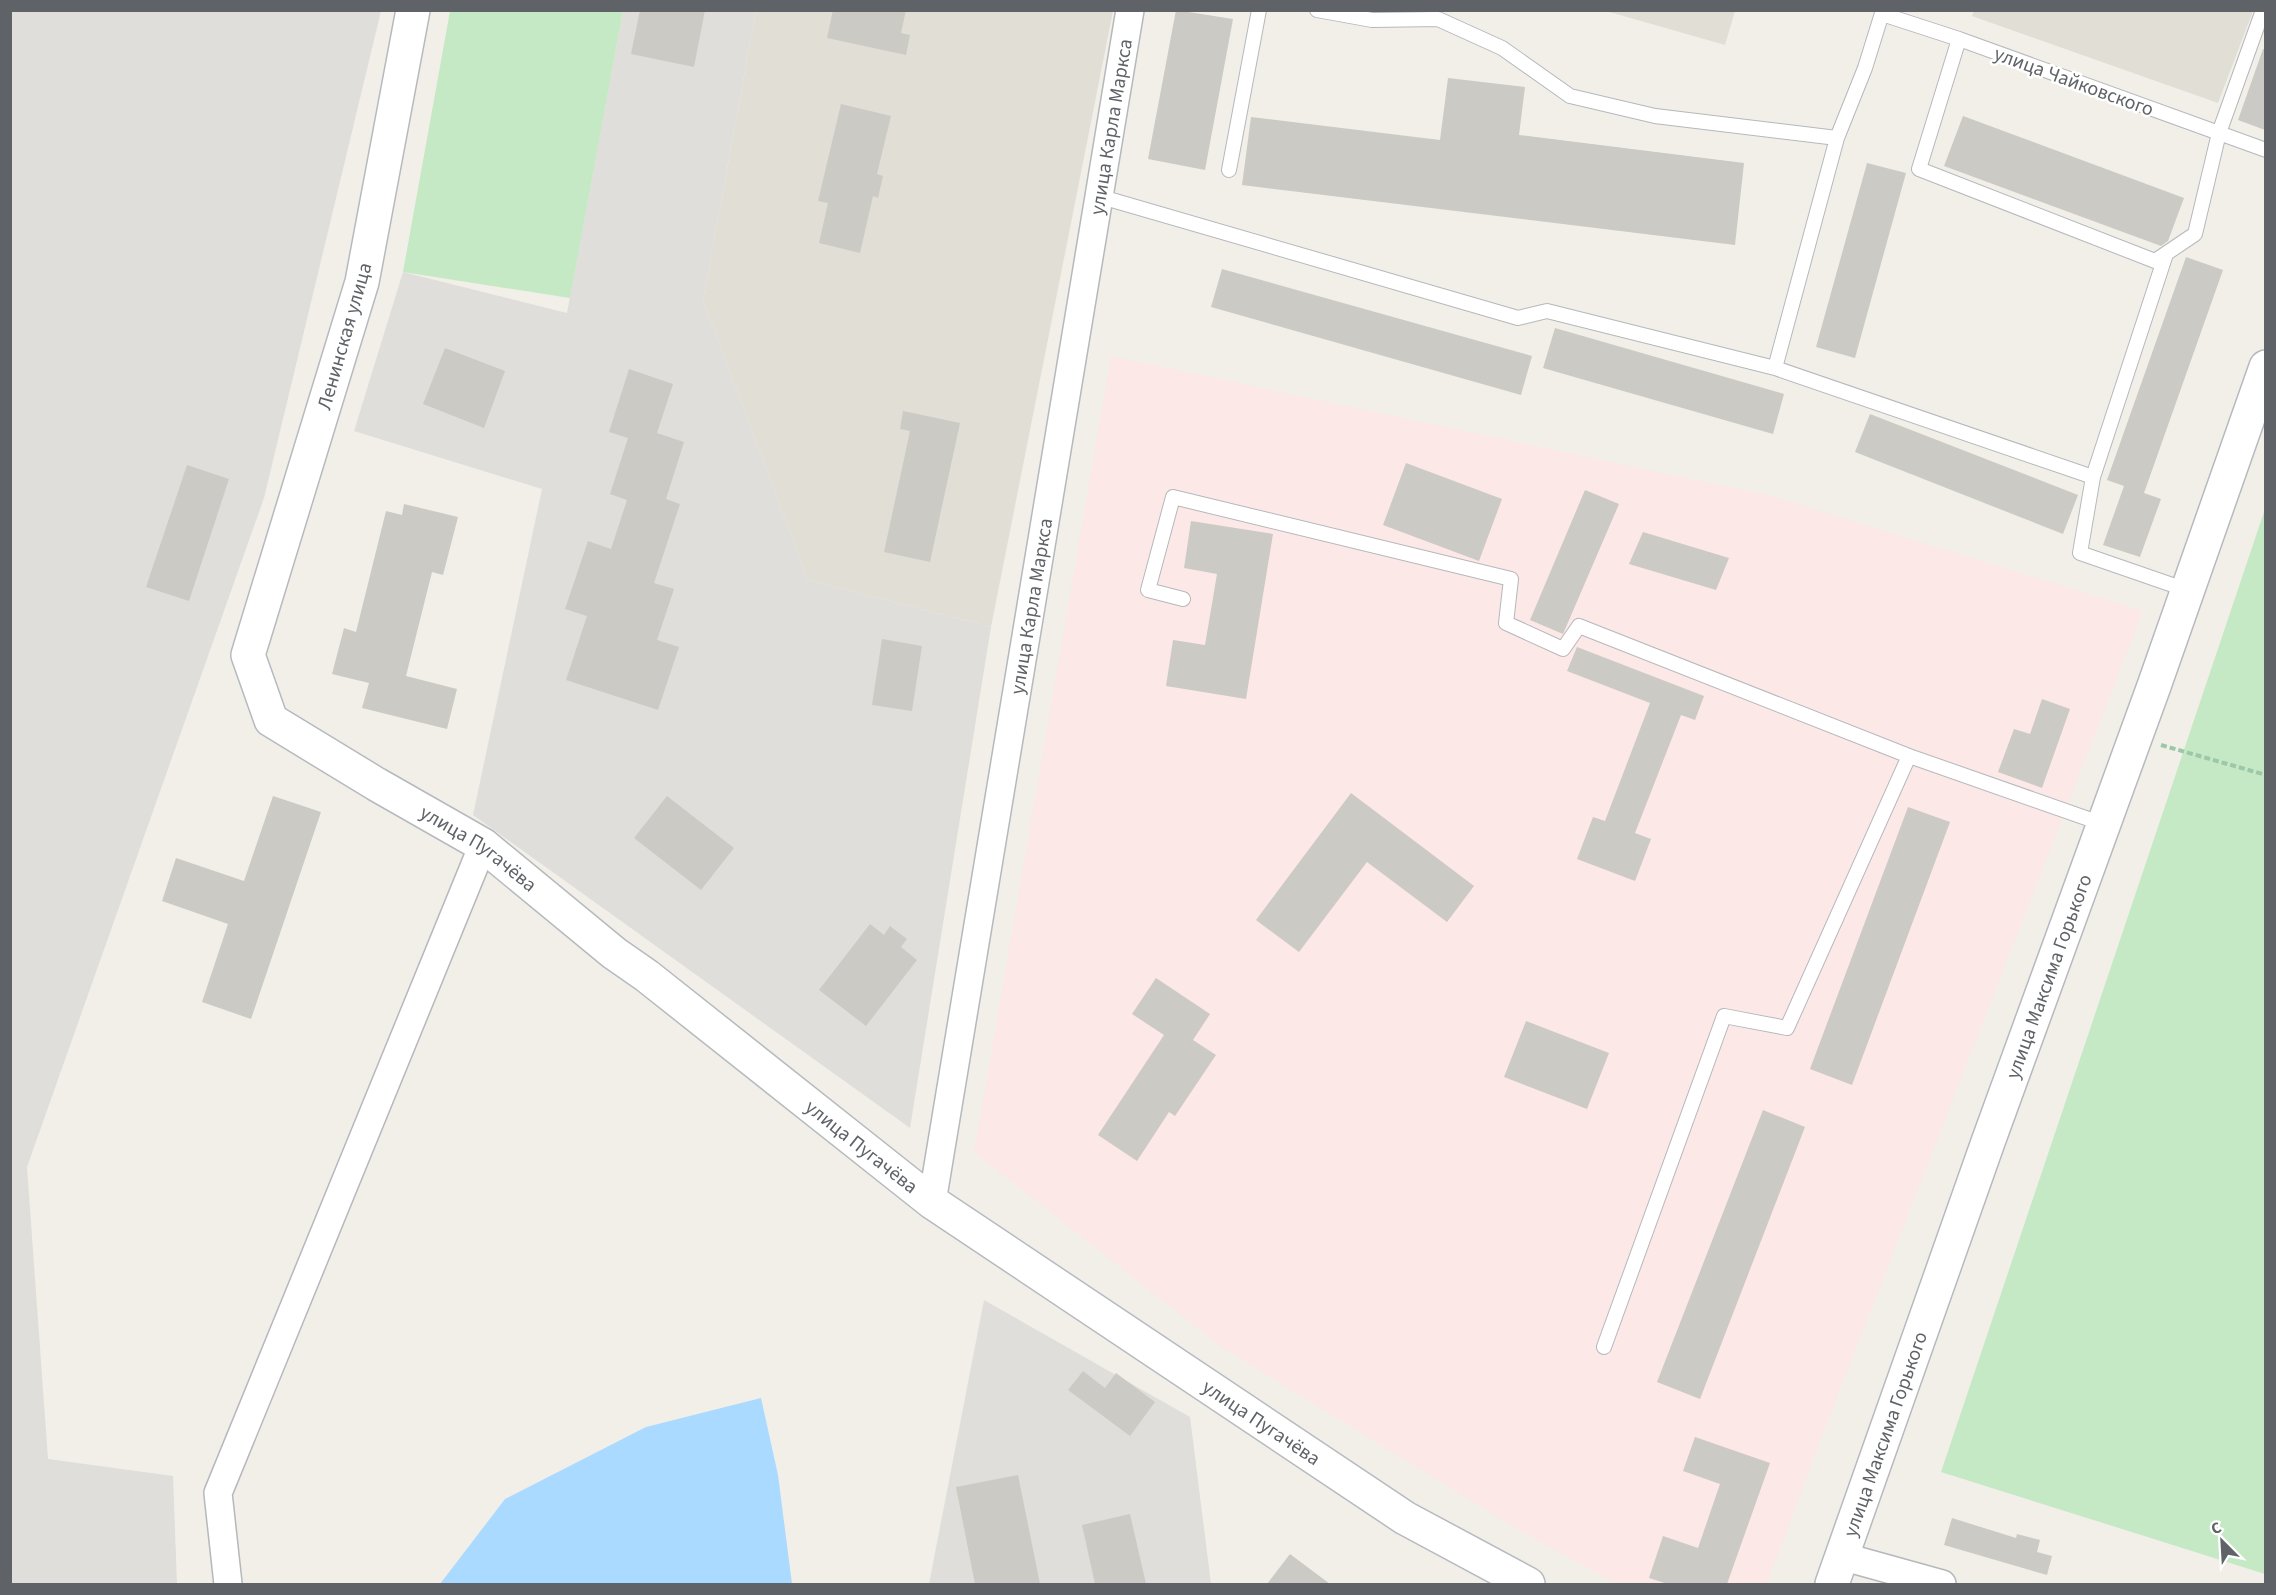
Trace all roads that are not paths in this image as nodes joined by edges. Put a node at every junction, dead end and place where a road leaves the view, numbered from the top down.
1 (413, 10) edge
2 (1130, 10) edge
3 (1259, 10) edge
4 (1317, 10) edge
5 (2263, 10) edge
6 (1882, 12) edge
7 (1959, 39) junction
8 (2219, 133) junction
9 (1837, 138) junction
10 (2265, 150) edge
11 (1228, 170) dead end
12 (1098, 196) junction
13 (2166, 254) junction
14 (2265, 367) edge
15 (1775, 368) junction
16 (2093, 477) junction
17 (2187, 590) junction
18 (1183, 599) dead end
19 (248, 655) joint
20 (1909, 756) junction
21 (2103, 824) junction
22 (483, 845) junction
23 (932, 1202) junction
24 (1604, 1347) dead end
25 (1837, 1570) edge
26 (228, 1584) edge
27 (1527, 1584) edge
28 (1942, 1584) edge

1 - 19 street, Ленинская улица
2 - 12 street, улица Карла Маркса
3 - 11 lane
4 - 9 lane
5 - 8 lane
6 - 7 lane, улица Чайковского
6 - 9 lane
7 - 8 lane, улица Чайковского
7 - 13 lane
8 - 10 lane, улица Чайковского
8 - 13 lane
9 - 15 lane
12 - 15 lane
12 - 23 street, улица Карла Маркса
13 - 16 lane
14 - 17 street, улица Максима Горького
15 - 16 lane
16 - 17 lane
17 - 21 street, улица Максима Горького
18 - 20 lane
19 - 22 street, улица Пугачёва
20 - 21 lane
20 - 24 lane
21 - 25 street, улица Максима Горького
22 - 23 street, улица Пугачёва
22 - 26 street
23 - 27 street, улица Пугачёва
25 - 28 street

